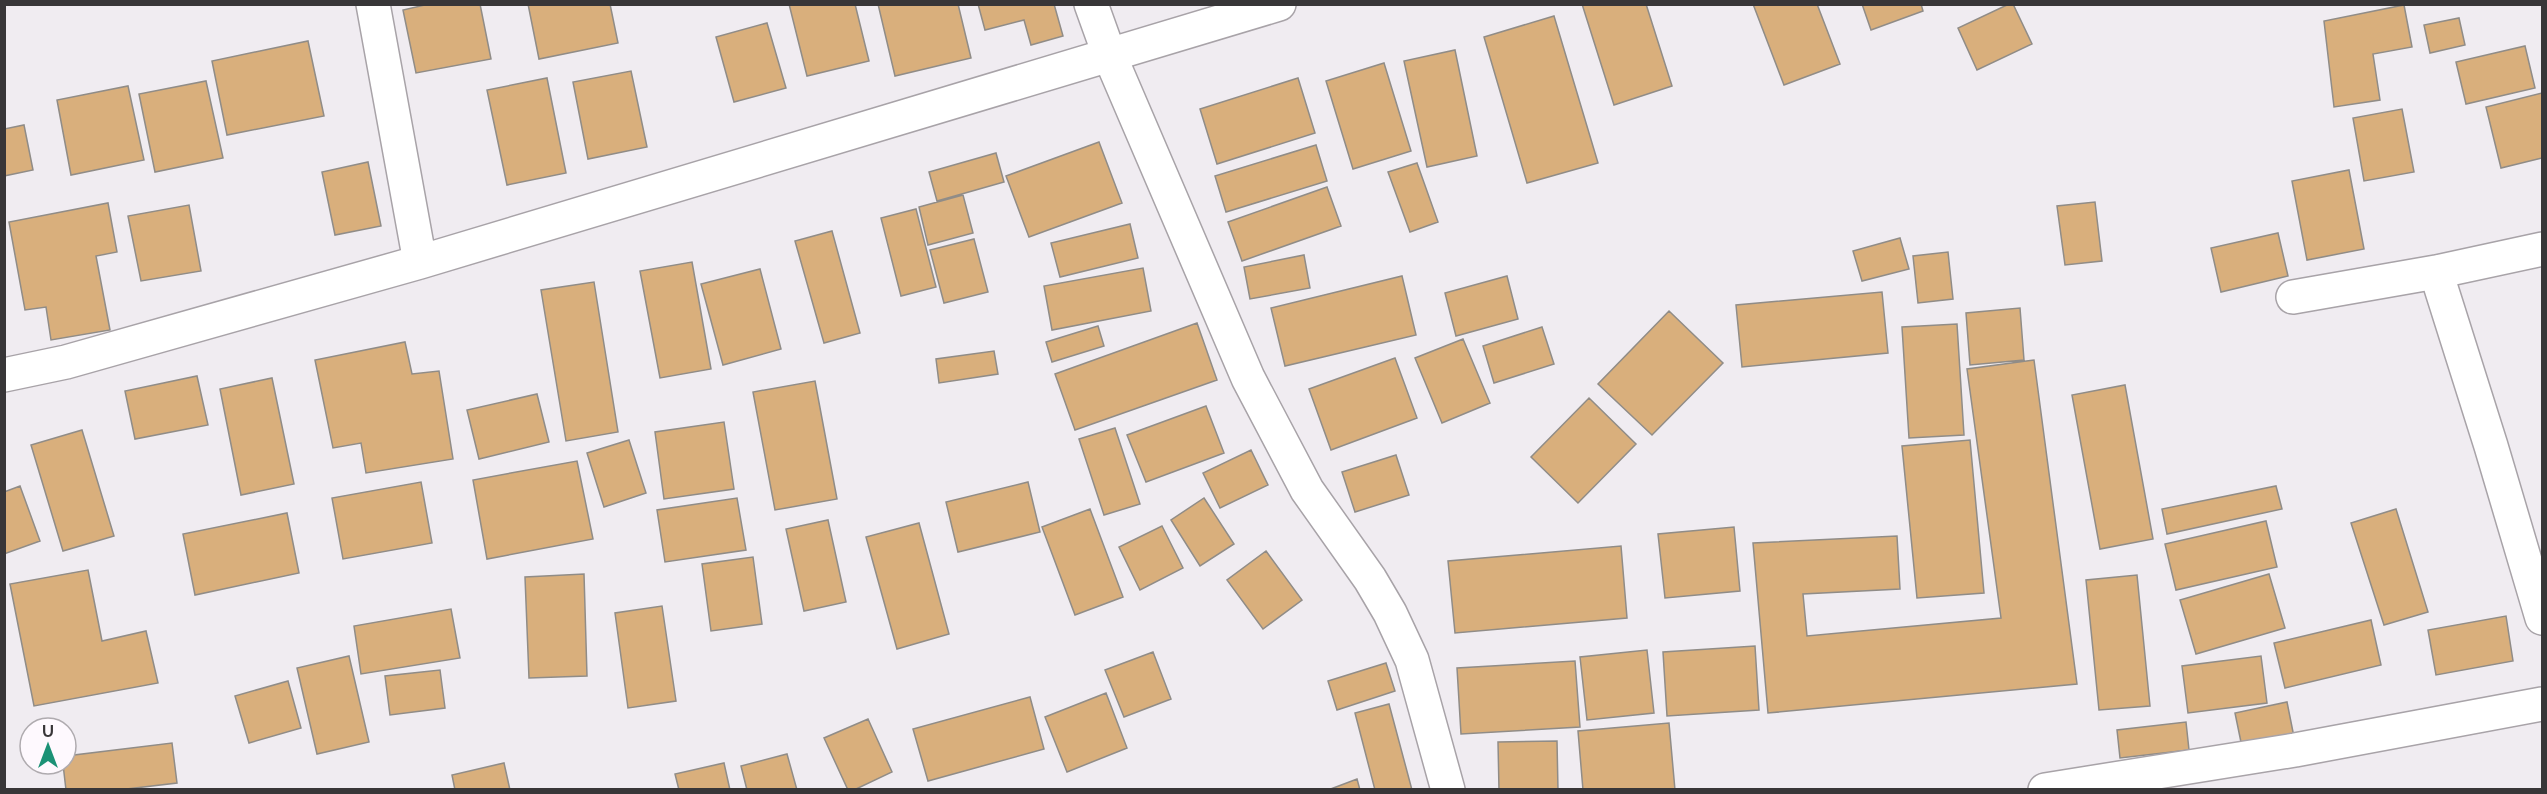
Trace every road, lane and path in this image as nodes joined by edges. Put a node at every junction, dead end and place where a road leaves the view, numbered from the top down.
1 (372, 4) edge
2 (1091, 4) edge
3 (1279, 4) edge
4 (1109, 54) junction
5 (2542, 249) edge
6 (420, 262) junction
7 (2436, 272) junction
8 (2293, 297) dead end
9 (4, 375) edge
10 (2542, 618) edge
11 (2542, 704) edge
12 (1448, 789) edge
13 (2045, 789) edge

1 - 6 street
2 - 4 street
3 - 4 street
4 - 6 street
4 - 12 street
5 - 7 street
6 - 9 street
7 - 8 street
7 - 10 street
11 - 13 street

